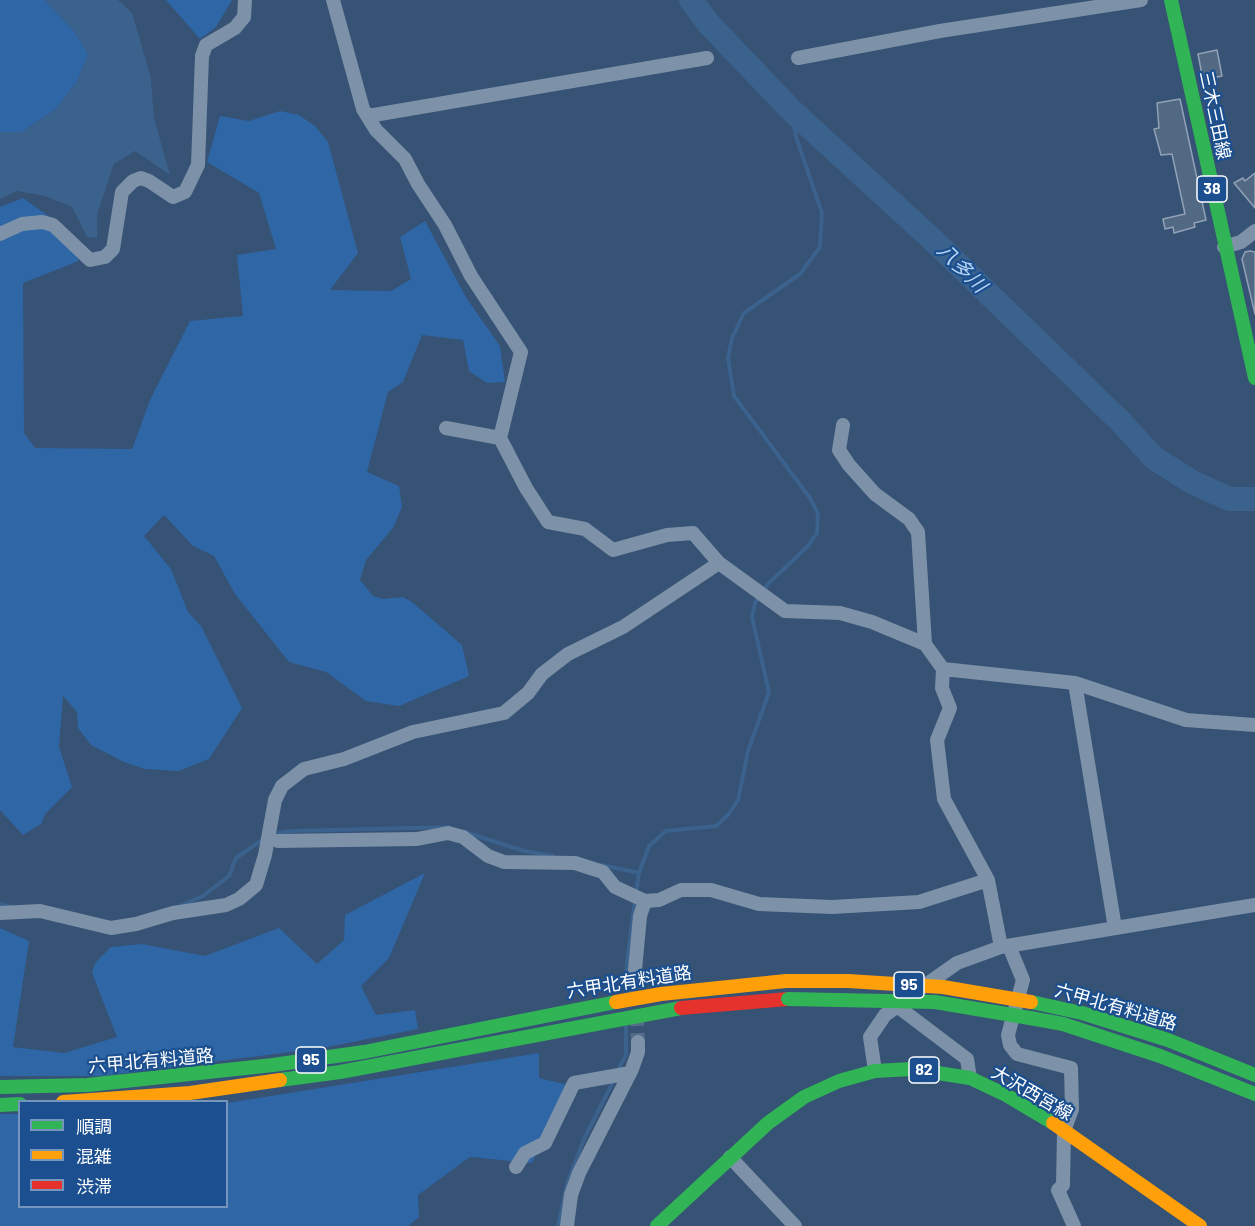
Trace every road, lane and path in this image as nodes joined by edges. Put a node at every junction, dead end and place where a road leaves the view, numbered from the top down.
1 (244, 0) edge
2 (333, 0) edge
3 (1141, 0) edge
4 (1171, 0) edge
5 (707, 58) dead end
6 (798, 58) dead end
7 (368, 116) junction
8 (1255, 231) edge
9 (0, 234) edge
10 (1224, 247) junction
11 (1255, 378) edge
12 (843, 425) dead end
13 (446, 428) dead end
14 (500, 438) junction
15 (719, 563) junction
16 (925, 644) junction
17 (943, 669) junction
18 (1075, 683) junction
19 (1255, 725) edge
20 (278, 841) dead end
21 (988, 880) junction
22 (644, 901) junction
23 (1255, 905) edge
24 (0, 913) edge
25 (1115, 928) junction
26 (1005, 947) junction
27 (635, 970) tunnel mouth
28 (897, 1006) junction
29 (638, 1042) tunnel mouth
30 (875, 1071) junction
31 (628, 1073) junction
32 (1255, 1075) edge
33 (970, 1078) junction
34 (0, 1087) edge
35 (1255, 1094) edge
36 (81, 1100) edge
37 (18, 1104) edge
38 (0, 1105) edge
39 (1064, 1131) junction
40 (730, 1157) junction
41 (516, 1167) dead end
42 (783, 1221) edge
43 (567, 1226) edge
44 (657, 1226) edge
45 (795, 1226) edge
46 (1074, 1226) edge
47 (1200, 1226) edge

1 - 9 street
2 - 7 street
3 - 6 street
4 - 10 main road, 三木三田線 / 38
5 - 7 street
7 - 14 street
8 - 10 street
10 - 11 main road, 三木三田線 / 38
12 - 16 street
13 - 14 street
14 - 15 street
15 - 16 street
15 - 24 street
16 - 17 street
17 - 18 street
17 - 21 street
18 - 19 street
18 - 25 street
20 - 22 street
21 - 22 street
21 - 26 street
22 - 27 street
23 - 25 street
25 - 26 street
26 - 28 street
26 - 39 street
28 - 30 street
28 - 33 street
29 - 31 street
30 - 33 main road, 大沢西宮線 / 82
30 - 40 main road, 大沢西宮線 / 82
31 - 41 street
31 - 43 street
32 - 34 main road, 六甲北有料道路 / 95, bridge
33 - 39 main road, 大沢西宮線 / 82
35 - 36 main road, 六甲北有料道路 / 95, bridge
37 - 38 main road
39 - 46 street
39 - 47 main road, 大沢西宮線 / 82
40 - 42 street
40 - 44 main road, 大沢西宮線 / 82
42 - 45 street

